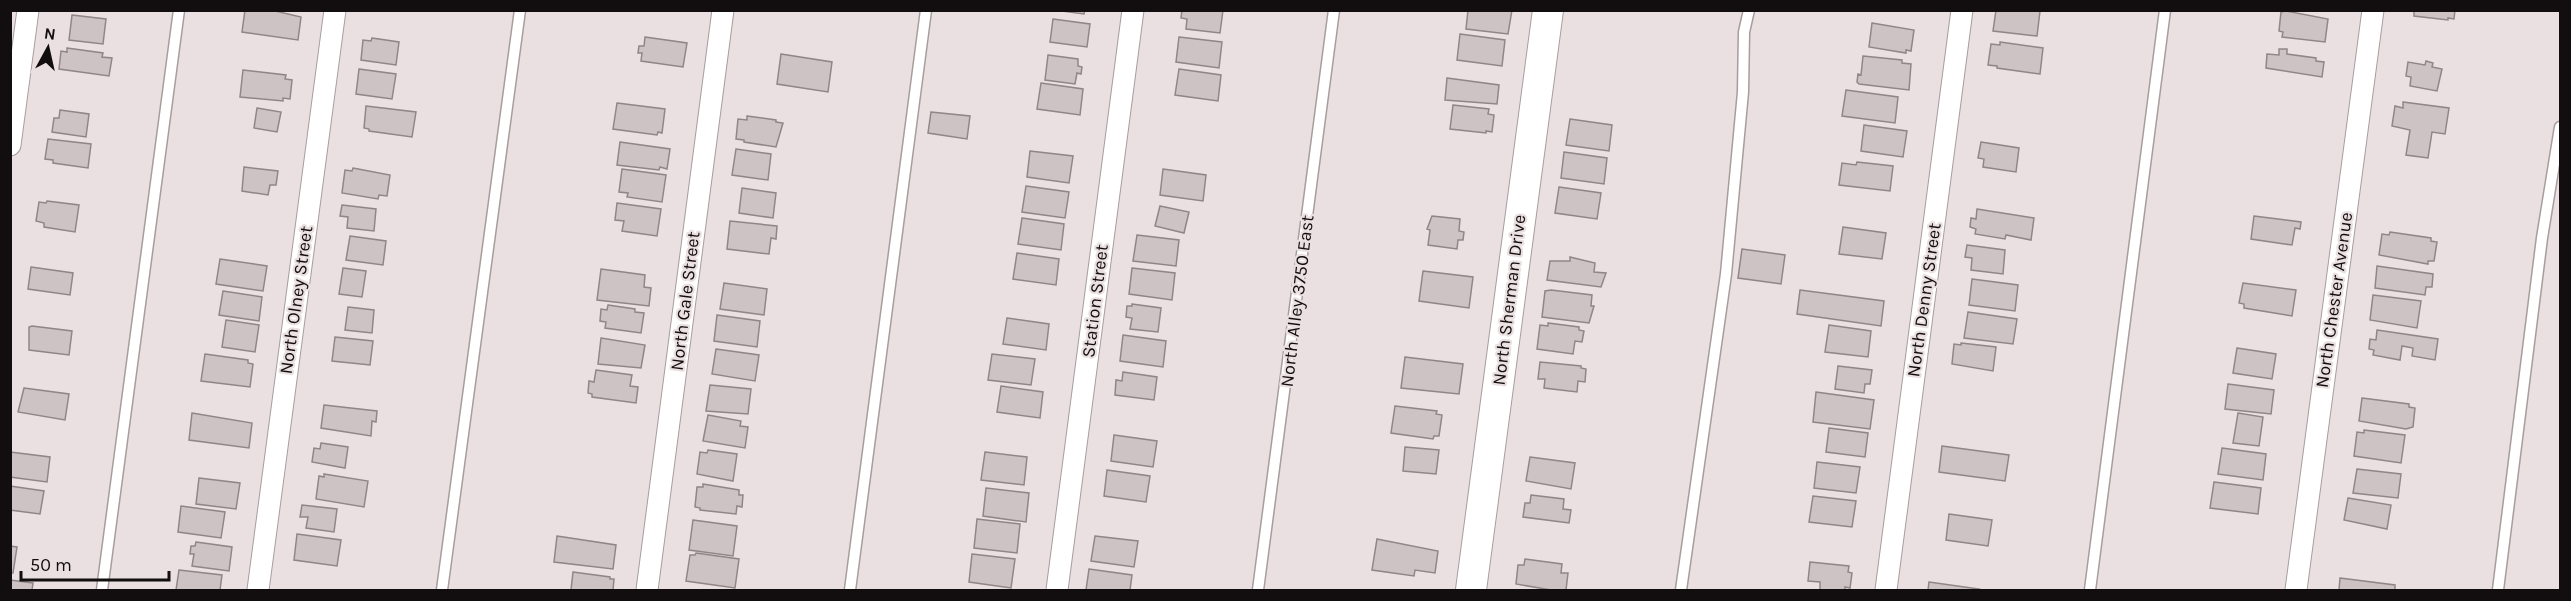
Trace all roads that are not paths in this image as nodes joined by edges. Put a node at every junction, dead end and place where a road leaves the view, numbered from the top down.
1 (28, 10) edge
2 (179, 10) edge
3 (334, 10) edge
4 (520, 10) edge
5 (723, 10) edge
6 (926, 10) edge
7 (1133, 10) edge
8 (1334, 10) edge
9 (1548, 10) edge
10 (1749, 10) edge
11 (1962, 10) edge
12 (2165, 10) edge
13 (2373, 10) edge
14 (2560, 127) edge
15 (10, 145) edge
16 (102, 591) edge
17 (258, 591) edge
18 (442, 591) edge
19 (647, 591) edge
20 (850, 591) edge
21 (1057, 591) edge
22 (1258, 591) edge
23 (1471, 591) edge
24 (1681, 591) edge
25 (1886, 591) edge
26 (2090, 591) edge
27 (2296, 591) edge
28 (2498, 591) edge

1 - 15 street
2 - 16 lane
3 - 17 street, North Olney Street
4 - 18 lane
5 - 19 street, North Gale Street
6 - 20 lane
7 - 21 street, Station Street
8 - 22 lane, North Alley 3750 East
9 - 23 main road, North Sherman Drive
10 - 24 lane
11 - 25 street, North Denny Street
12 - 26 lane
13 - 27 street, North Chester Avenue
14 - 28 lane

